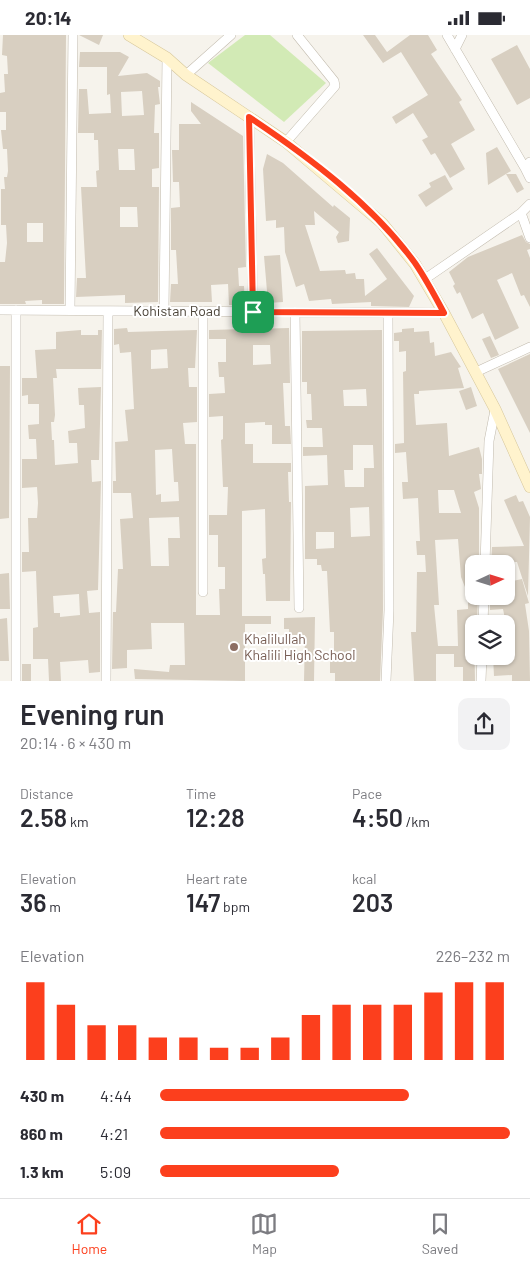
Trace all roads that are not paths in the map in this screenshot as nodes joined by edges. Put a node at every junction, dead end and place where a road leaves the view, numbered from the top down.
1 (73, 35) edge
2 (129, 35) edge
3 (231, 35) edge
4 (297, 35) edge
5 (447, 35) edge
6 (462, 35) edge
7 (455, 49) junction
8 (167, 58) junction
9 (186, 75) junction
10 (249, 117) junction
11 (286, 142) junction
12 (528, 165) edge
13 (530, 177) edge
14 (530, 203) edge
15 (521, 213) junction
16 (530, 238) edge
17 (424, 279) junction
18 (0, 310) edge
19 (16, 310) junction
20 (70, 310) junction
21 (108, 311) junction
22 (164, 311) junction
23 (203, 311) junction
24 (253, 312) junction
25 (295, 312) junction
26 (388, 313) junction
27 (444, 313) junction
28 (530, 347) edge
29 (476, 372) junction
30 (495, 409) junction
31 (530, 487) edge
32 (485, 555) edge
33 (203, 592) dead end
34 (299, 608) dead end
35 (482, 665) edge
36 (16, 681) edge
37 (106, 681) edge
38 (386, 681) edge
39 (481, 681) edge

1 - 20 street
2 - 8 main road
3 - 9 street
4 - 11 street
5 - 7 street
6 - 7 street
7 - 12 street
8 - 9 main road
8 - 22 street
9 - 10 main road
10 - 11 main road
10 - 24 street
11 - 17 main road
12 - 13 street
14 - 15 street
15 - 16 street
15 - 17 street
17 - 27 main road
18 - 19 street, Kohistan Road
19 - 20 street, Kohistan Road
19 - 36 street
20 - 21 street, Kohistan Road
21 - 22 street, Kohistan Road
21 - 37 street
22 - 23 street, Kohistan Road
23 - 24 street, Kohistan Road
23 - 33 street
24 - 25 street, Kohistan Road
25 - 26 street, Kohistan Road
25 - 34 street
26 - 27 street, Kohistan Road
26 - 38 street
27 - 29 main road
28 - 29 street
29 - 30 main road
30 - 31 main road
30 - 32 street
35 - 39 street

